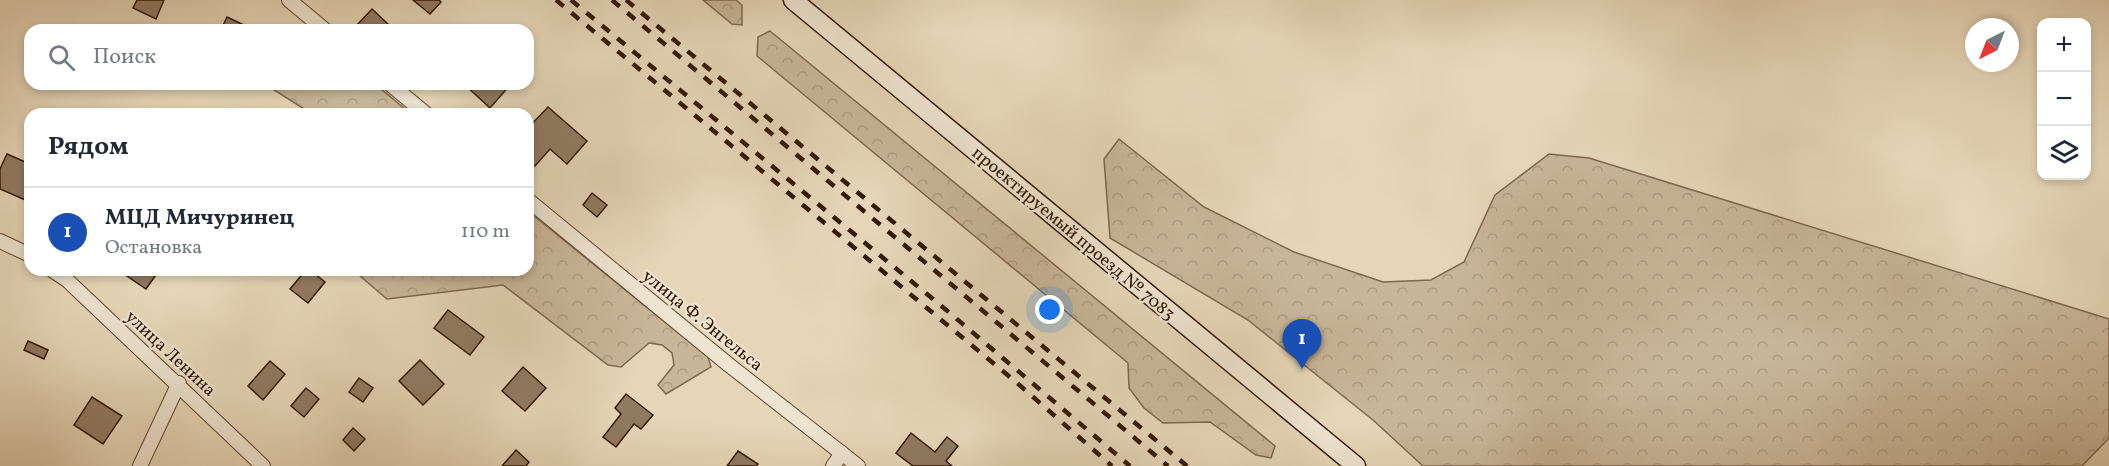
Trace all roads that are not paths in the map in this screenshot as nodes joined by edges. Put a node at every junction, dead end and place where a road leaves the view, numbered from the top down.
1 (289, 0) edge
2 (793, 0) edge
3 (318, 24) edge
4 (397, 90) edge
5 (419, 108) edge
6 (534, 205) edge
7 (0, 241) edge
8 (24, 252) edge
9 (61, 276) edge
10 (179, 383) junction
11 (842, 453) junction
12 (140, 466) edge
13 (263, 466) edge
14 (833, 466) edge
15 (858, 466) edge
16 (1356, 466) edge

1 - 3 street
2 - 16 main road, проектируемый проезд № 7083
4 - 5 street
6 - 11 street, улица Ф. Энгельса
7 - 8 street
9 - 10 street, улица Ленина
10 - 12 street
10 - 13 street, улица Ленина
11 - 14 street
11 - 15 street, улица Ф. Энгельса

